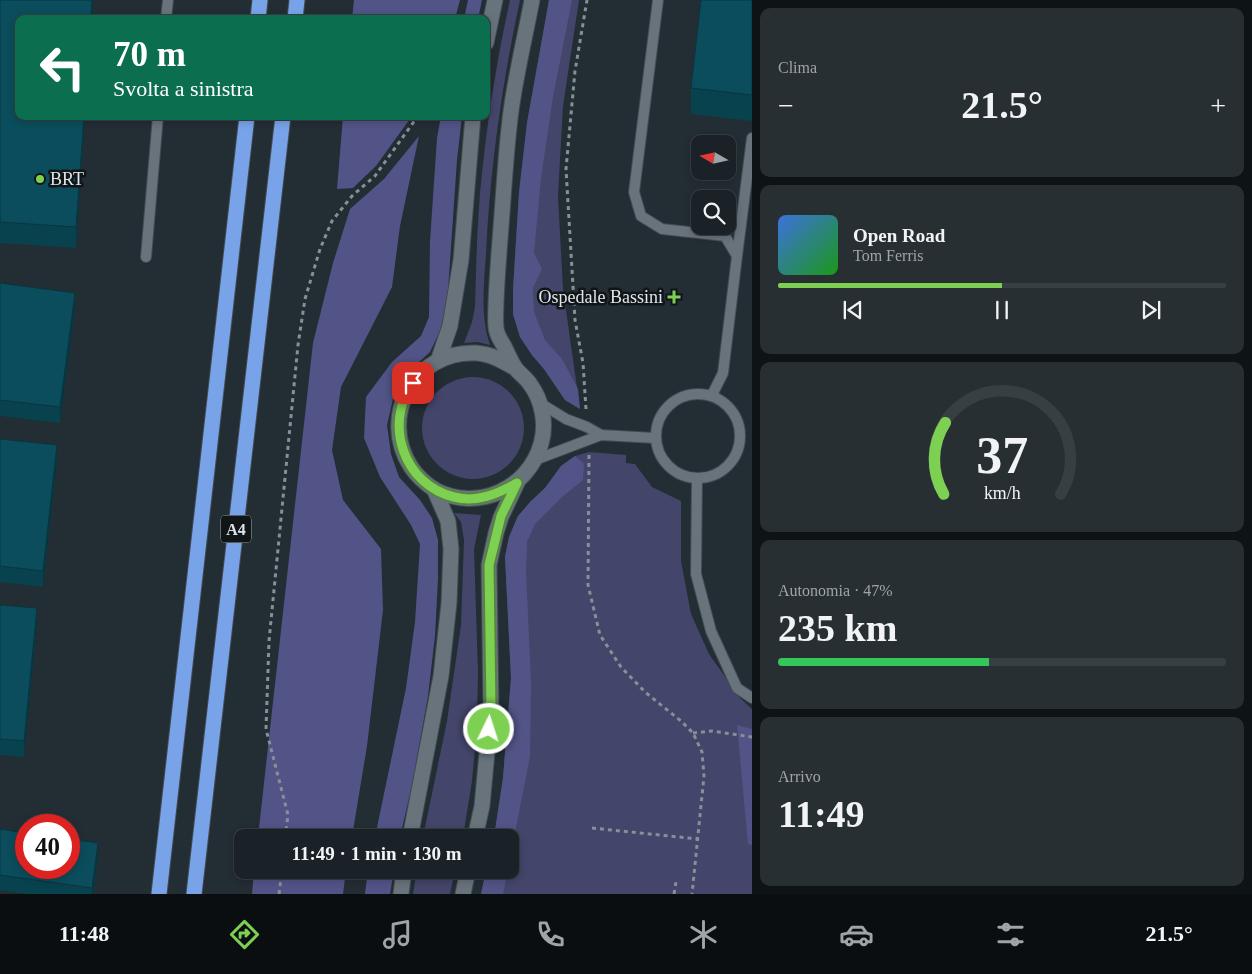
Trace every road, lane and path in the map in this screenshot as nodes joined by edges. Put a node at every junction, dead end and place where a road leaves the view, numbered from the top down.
1 (168, 0) edge
2 (260, 0) edge
3 (297, 0) edge
4 (495, 0) edge
5 (532, 0) edge
6 (587, 0) edge
7 (658, 0) edge
8 (166, 15) edge
9 (258, 15) edge
10 (295, 15) edge
11 (490, 23) edge
12 (158, 120) edge
13 (247, 120) edge
14 (283, 120) edge
15 (415, 120) edge
16 (473, 120) edge
17 (752, 138) edge
18 (737, 256) junction
19 (146, 257) dead end
20 (438, 361) junction
21 (515, 368) junction
22 (712, 395) junction
23 (540, 403) junction
24 (587, 427) junction
25 (601, 435) junction
26 (655, 438) junction
27 (587, 441) junction
28 (535, 460) junction
29 (697, 478) junction
30 (517, 483) junction
31 (434, 489) junction
32 (752, 698) edge
33 (693, 733) junction
34 (752, 736) edge
35 (592, 828) dead end
36 (286, 829) edge
37 (412, 829) edge
38 (477, 829) edge
39 (698, 839) junction
40 (281, 879) edge
41 (403, 879) edge
42 (466, 879) edge
43 (676, 882) dead end
44 (159, 894) edge
45 (194, 894) edge
46 (279, 894) edge
47 (401, 894) edge
48 (463, 894) edge
49 (674, 894) edge
50 (692, 894) edge

1 - 8 lane
2 - 9 highway
3 - 10 highway
4 - 11 street
5 - 21 street
6 - 24 path
7 - 18 lane
12 - 19 lane
13 - 44 highway, A4
14 - 45 highway, A4
15 - 36 path
16 - 20 street
17 - 18 lane
18 - 22 lane
20 - 21 street
20 - 31 street
21 - 23 street
22 - 26 lane
22 - 29 lane
23 - 24 lane
23 - 28 street
24 - 25 lane
25 - 26 lane
25 - 27 lane
26 - 29 lane
27 - 28 lane
27 - 33 path
28 - 30 street
29 - 32 lane
30 - 31 street
30 - 38 street
31 - 37 street
33 - 34 path
33 - 39 path
35 - 39 path
39 - 50 path
40 - 46 path
41 - 47 street
42 - 48 street
43 - 49 path

